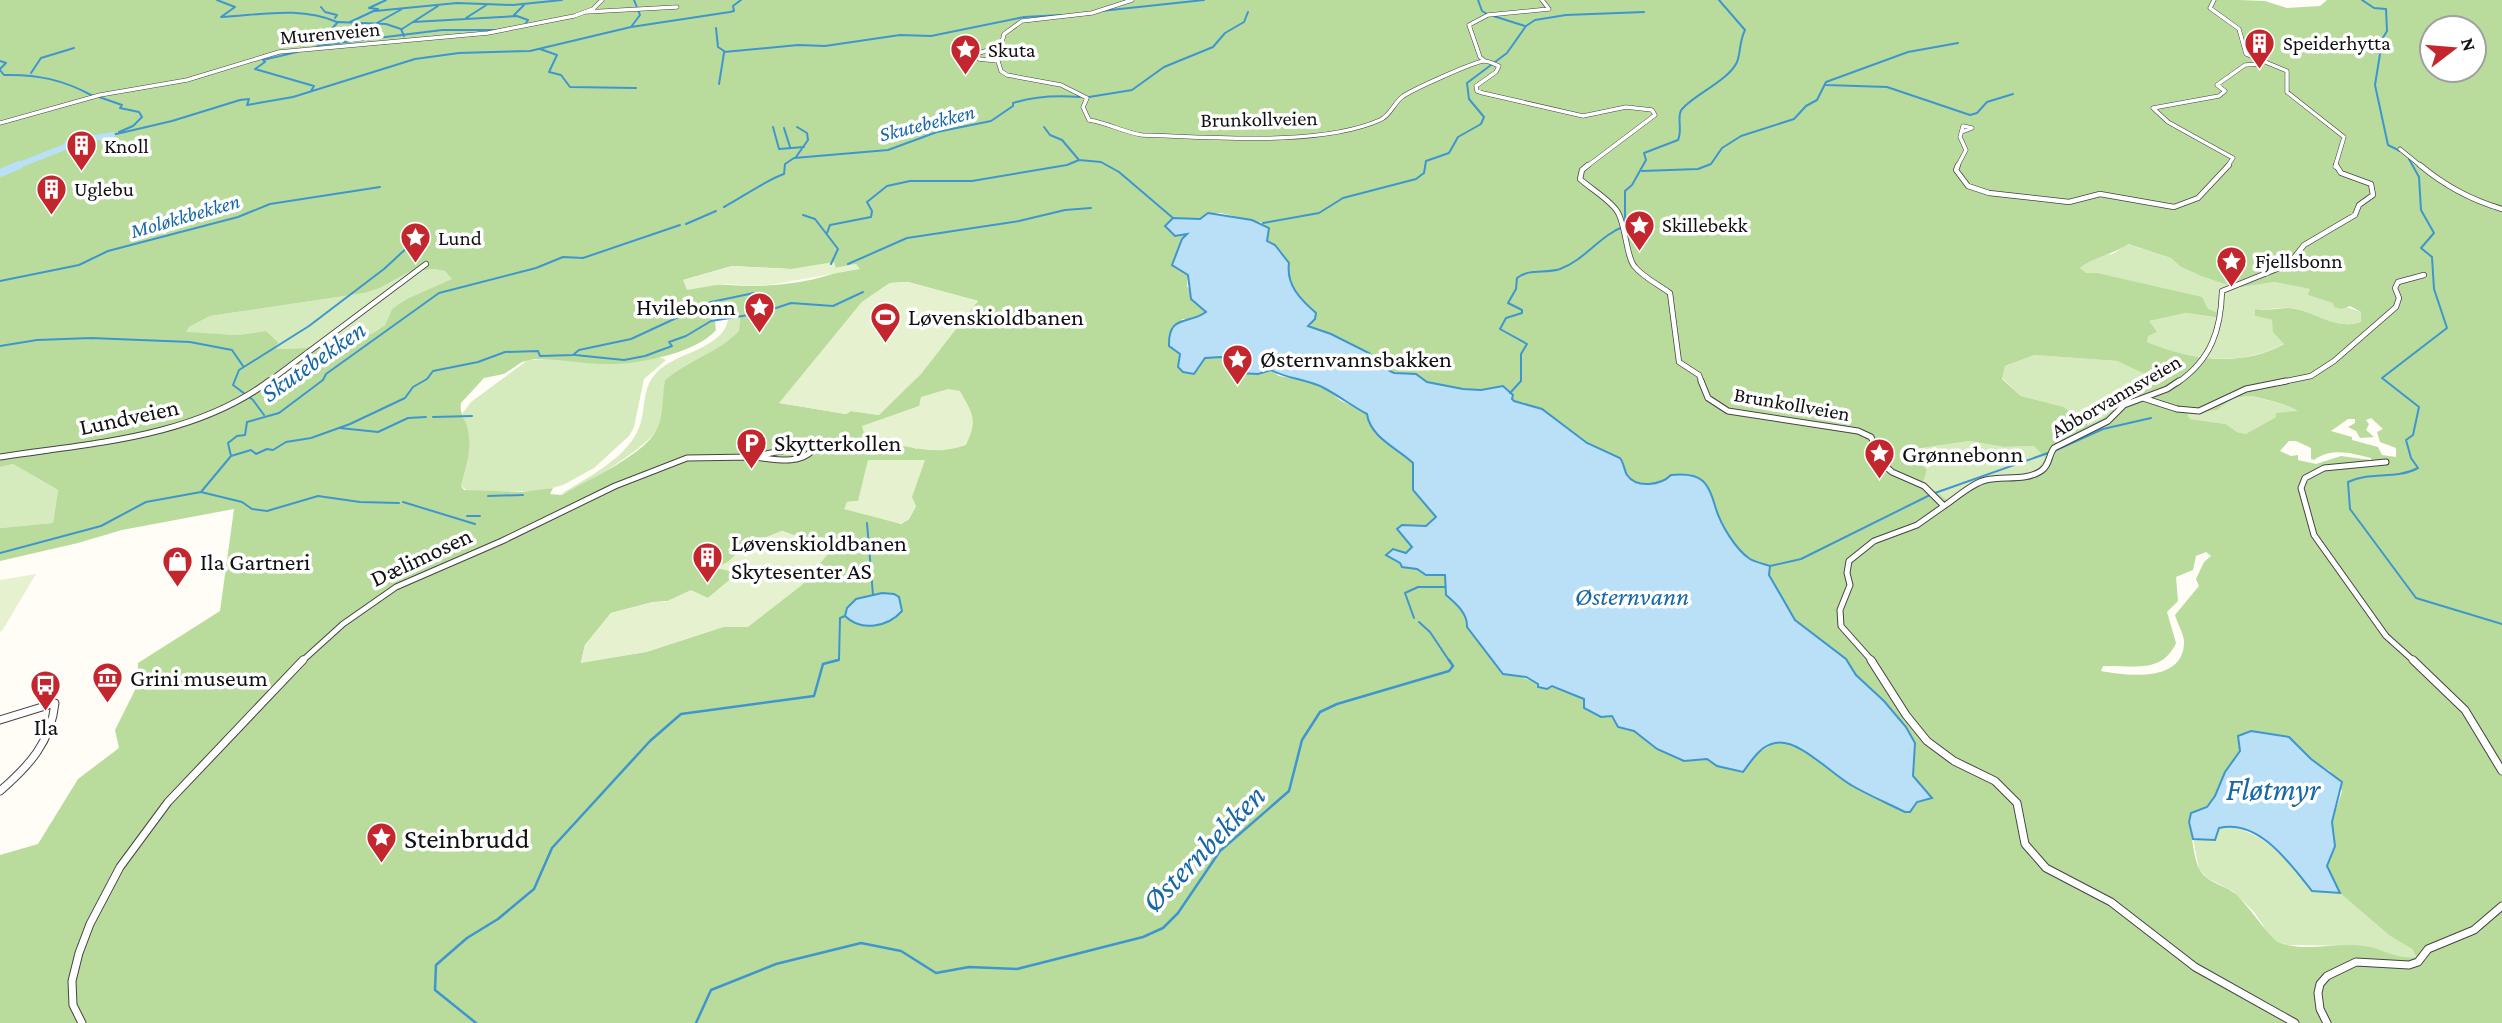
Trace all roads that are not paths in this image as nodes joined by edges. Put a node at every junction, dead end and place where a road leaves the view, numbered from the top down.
1 (602, 0) edge
2 (1132, 0) edge
3 (1542, 0) edge
4 (2214, 0) edge
5 (677, 6) dead end
6 (586, 12) junction
7 (1485, 61) junction
8 (2271, 65) junction
9 (0, 123) edge
10 (1962, 132) dead end
11 (2400, 149) dead end
12 (2502, 209) edge
13 (426, 264) dead end
14 (2424, 275) dead end
15 (2143, 398) junction
16 (0, 457) edge
17 (751, 457) junction
18 (2386, 462) dead end
19 (1944, 506) junction
20 (1906, 715) joint
21 (0, 720) edge
22 (2502, 771) edge
23 (0, 791) edge
24 (2502, 905) edge
25 (82, 1023) edge
26 (2295, 1023) edge
27 (2327, 1023) edge

1 - 6 street, Murenveien
2 - 7 street, Brunkollveien
3 - 7 street
4 - 8 street, Abborvannsveien
5 - 6 street, Murenveien
6 - 9 street, Murenveien
7 - 19 street, Brunkollveien
8 - 10 street
8 - 15 street, Abborvannsveien
11 - 12 street
13 - 16 street, Lundveien
14 - 15 street
15 - 19 street, Abborvannsveien
17 - 17 street, Dælimosen
17 - 25 street, Dælimosen
18 - 22 street
19 - 20 street
20 - 26 street
21 - 23 street
24 - 27 street

